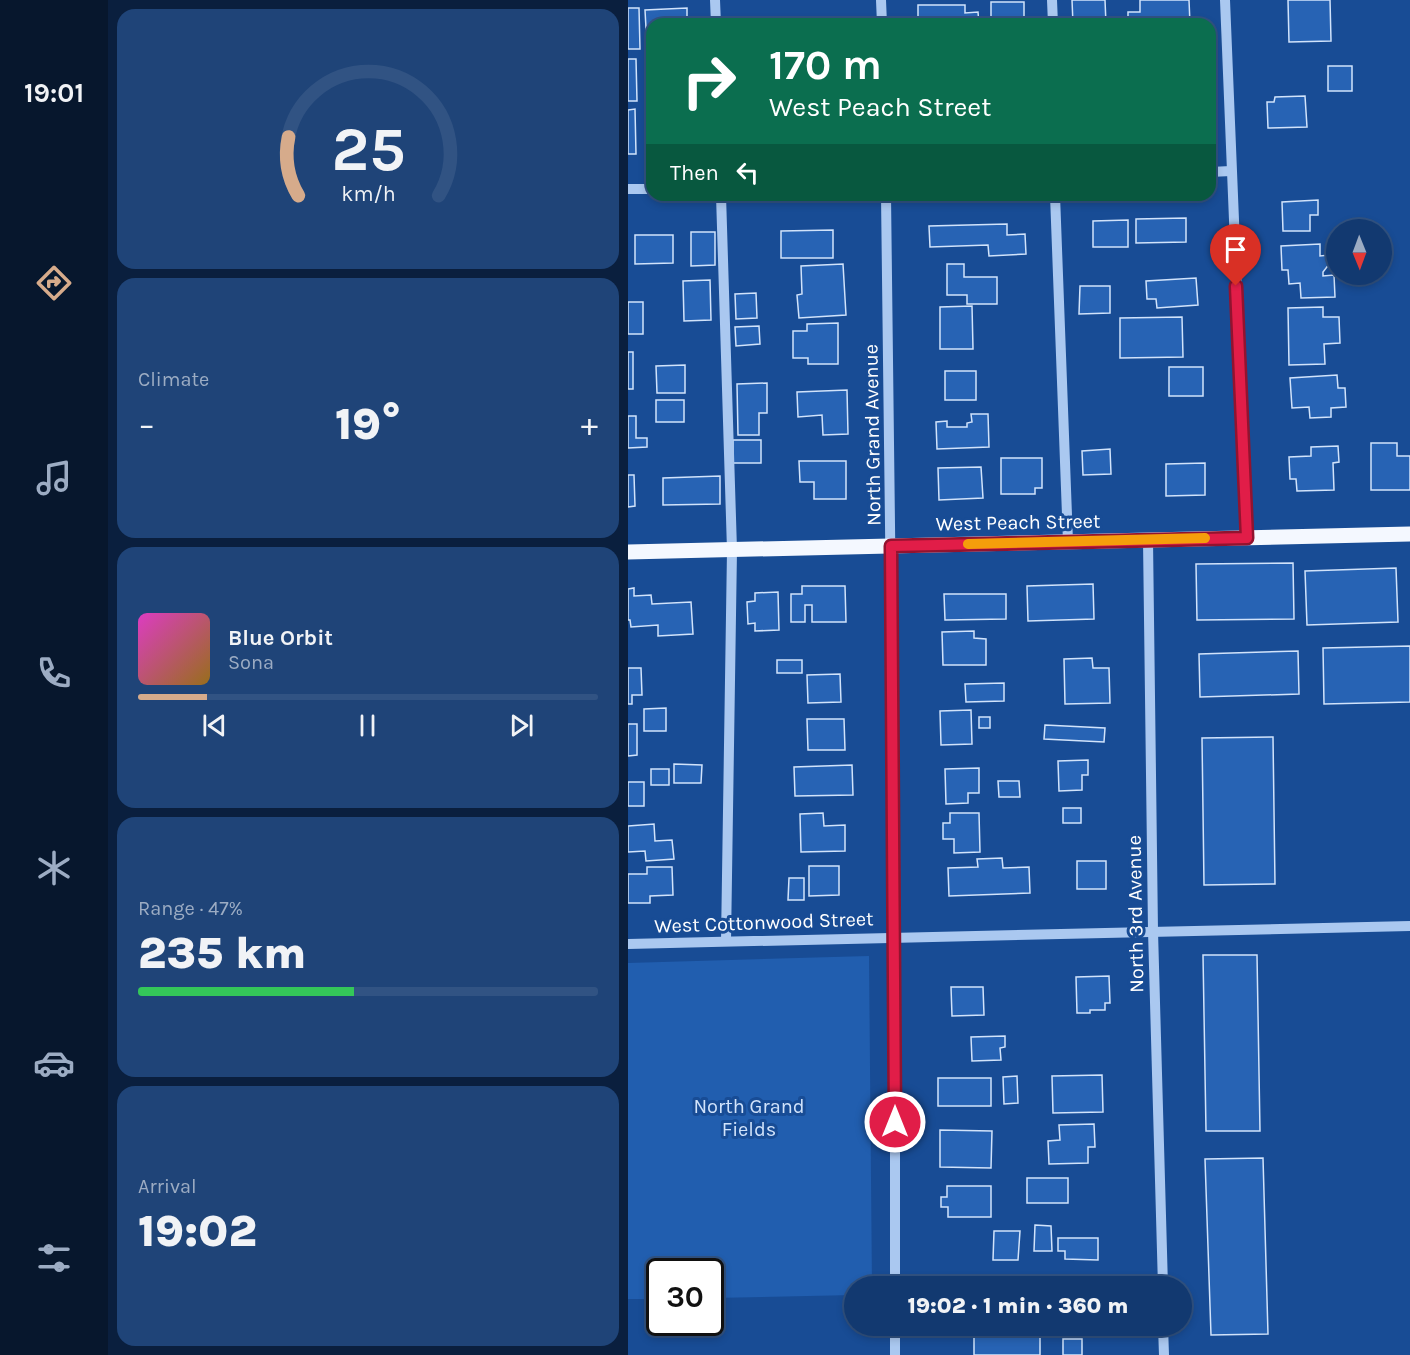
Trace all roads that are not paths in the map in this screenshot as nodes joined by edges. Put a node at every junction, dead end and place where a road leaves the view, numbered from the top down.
1 (715, 0) edge
2 (881, 0) edge
3 (1052, 0) edge
4 (1225, 0) edge
5 (715, 18) edge
6 (882, 18) edge
7 (1052, 18) edge
8 (1231, 171) junction
9 (1216, 172) edge
10 (628, 189) edge
11 (646, 189) edge
12 (721, 201) edge
13 (886, 201) edge
14 (1055, 201) edge
15 (1410, 534) edge
16 (1247, 538) junction
17 (1148, 540) junction
18 (1068, 542) junction
19 (891, 546) junction
20 (732, 550) junction
21 (628, 552) edge
22 (1410, 926) edge
23 (1153, 931) junction
24 (895, 937) junction
25 (726, 941) junction
26 (628, 944) edge
27 (895, 1276) edge
28 (1163, 1276) edge
29 (895, 1336) edge
30 (1163, 1336) edge
31 (895, 1355) edge
32 (1164, 1355) edge

1 - 5 street
2 - 6 street
3 - 7 street
4 - 8 street
8 - 9 street
8 - 16 street
10 - 11 street
12 - 20 street
13 - 19 street, North Grand Avenue
14 - 18 street
15 - 16 main road, West Peach Street
16 - 17 main road, West Peach Street
17 - 18 main road, West Peach Street
17 - 23 street, North 3rd Avenue
18 - 19 main road, West Peach Street
19 - 20 main road, West Peach Street
19 - 24 street, North Grand Avenue
20 - 21 main road, West Peach Street
20 - 25 street
22 - 23 street, West Cottonwood Street
23 - 24 street, West Cottonwood Street
23 - 28 street, North 3rd Avenue
24 - 25 street, West Cottonwood Street
24 - 27 street, North Grand Avenue
25 - 26 street, West Cottonwood Street
29 - 31 street
30 - 32 street

